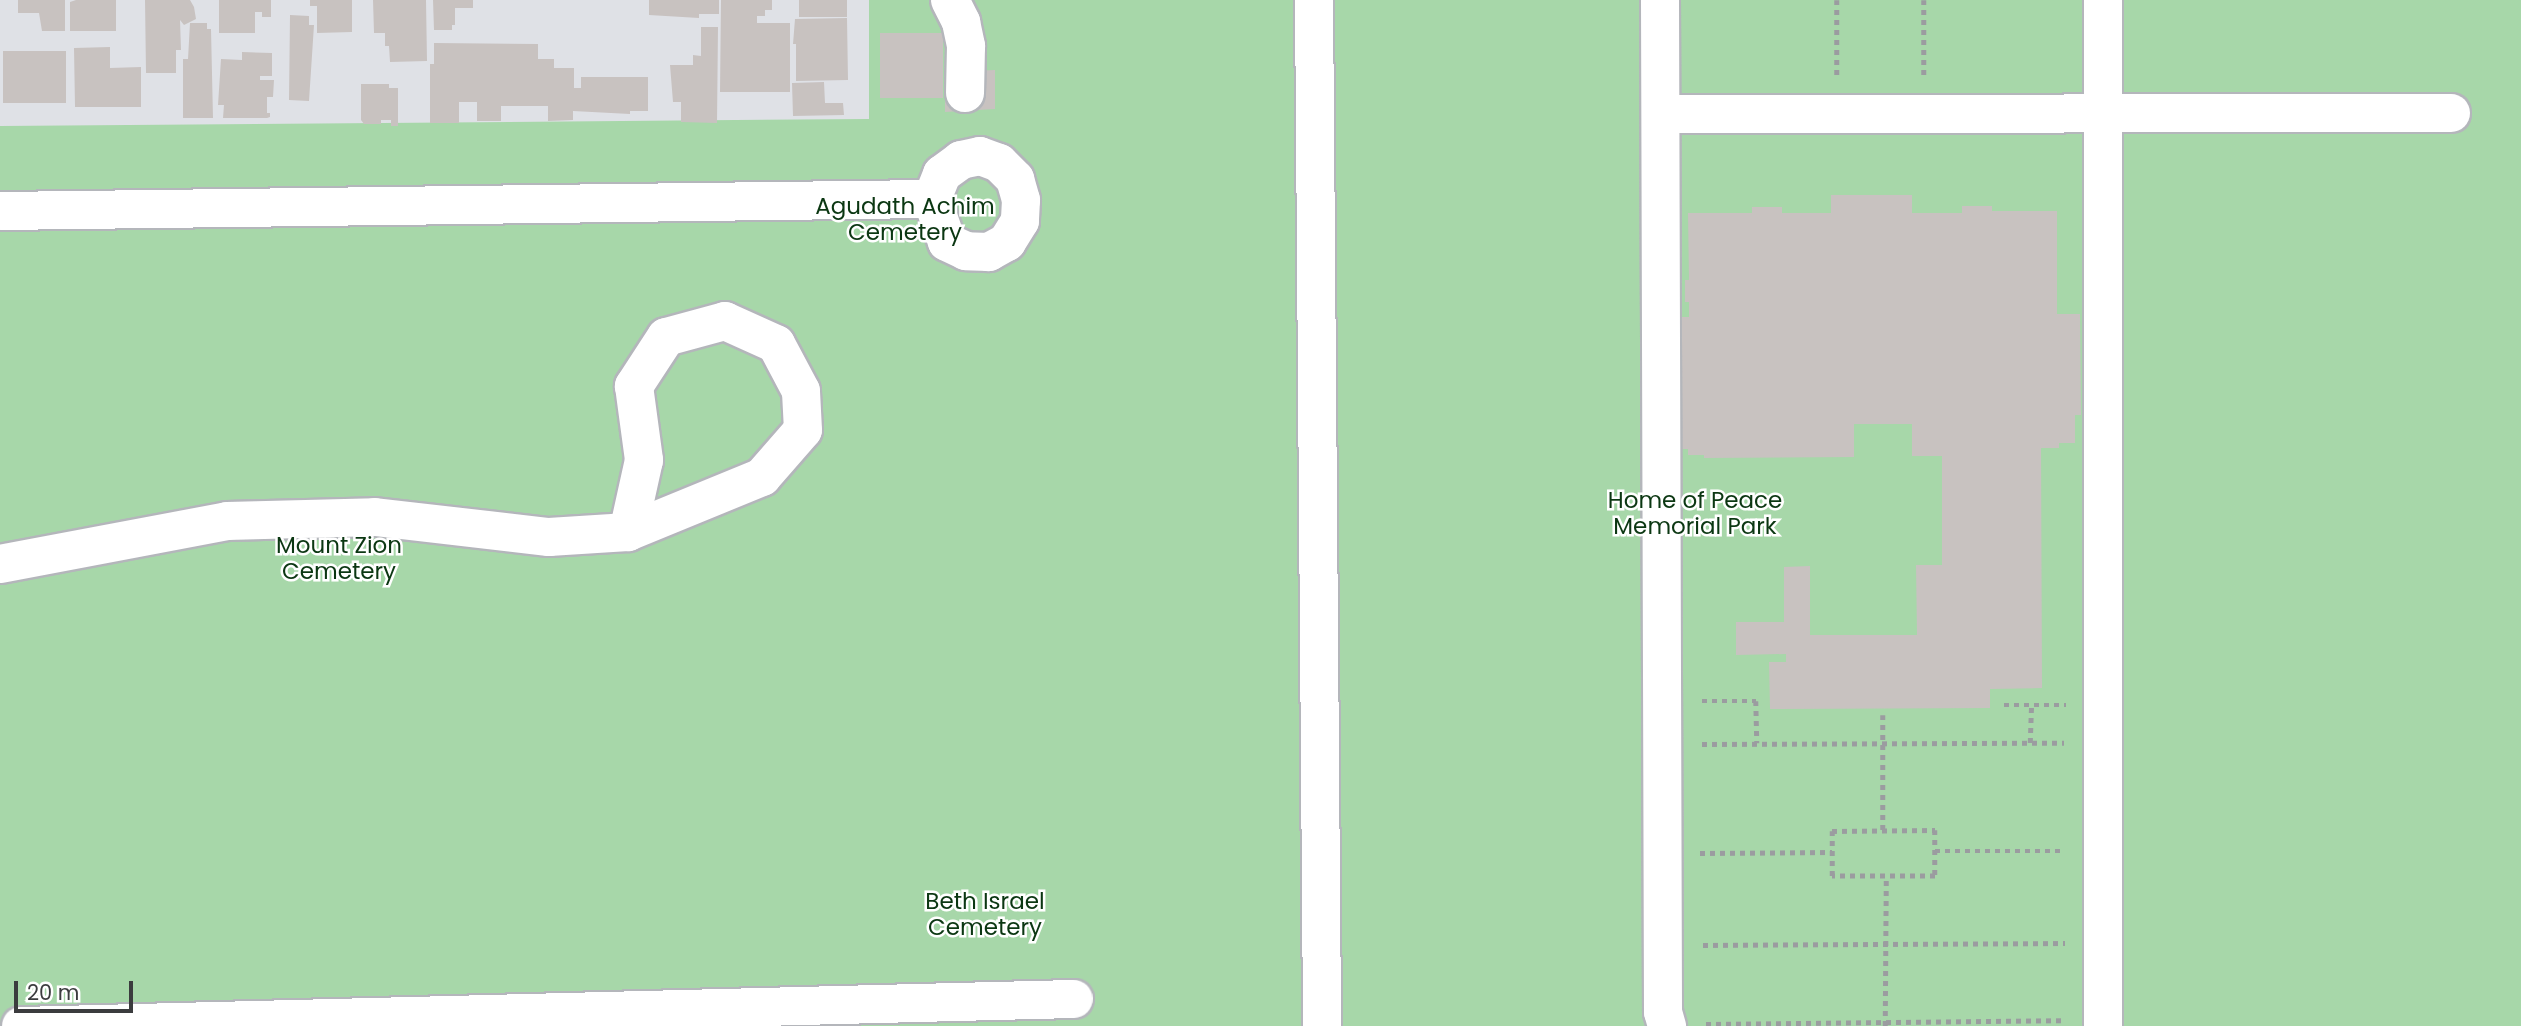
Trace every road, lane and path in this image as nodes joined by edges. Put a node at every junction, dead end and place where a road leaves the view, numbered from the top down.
1 (950, 0) edge
2 (1314, 0) edge
3 (1660, 0) edge
4 (1837, 0) edge
5 (1924, 0) edge
6 (2103, 0) edge
7 (965, 93) dead end
8 (2101, 111) junction
9 (1924, 112) junction
10 (1837, 113) junction
11 (2451, 113) dead end
12 (1661, 114) junction
13 (932, 199) dead end
14 (0, 211) edge
15 (628, 533) junction
16 (0, 564) edge
17 (1662, 701) junction
18 (2004, 705) dead end
19 (2031, 705) junction
20 (2102, 705) junction
21 (1883, 715) dead end
22 (1757, 743) junction
23 (1883, 743) junction
24 (2030, 743) junction
25 (2102, 743) junction
26 (1663, 744) junction
27 (1883, 831) junction
28 (1934, 851) junction
29 (2102, 851) junction
30 (1832, 852) junction
31 (1663, 853) junction
32 (1886, 876) junction
33 (2103, 943) junction
34 (1885, 944) junction
35 (1663, 945) junction
36 (1074, 999) dead end
37 (2089, 1023) edge
38 (1885, 1024) edge
39 (1682, 1025) edge
40 (21, 1026) edge
41 (1322, 1026) edge

1 - 7 lane
2 - 41 lane
3 - 12 lane
4 - 10 path
5 - 9 path
6 - 8 lane
8 - 9 lane
8 - 11 lane
8 - 20 lane
9 - 10 lane
10 - 12 lane
12 - 17 lane
13 - 14 lane
15 - 15 lane
15 - 16 lane
17 - 22 path
17 - 26 lane
18 - 19 path
19 - 20 path
19 - 24 path
20 - 25 lane
21 - 23 path
22 - 23 path
22 - 26 path
23 - 24 path
23 - 27 path
24 - 25 path
25 - 29 lane
26 - 31 lane
27 - 28 path
27 - 30 path
28 - 29 path
28 - 32 path
29 - 33 lane
30 - 31 path
30 - 32 path
31 - 35 lane
32 - 34 path
33 - 34 path
33 - 37 lane
34 - 35 path
34 - 38 path
35 - 39 lane
36 - 40 lane
37 - 38 path
38 - 39 path

